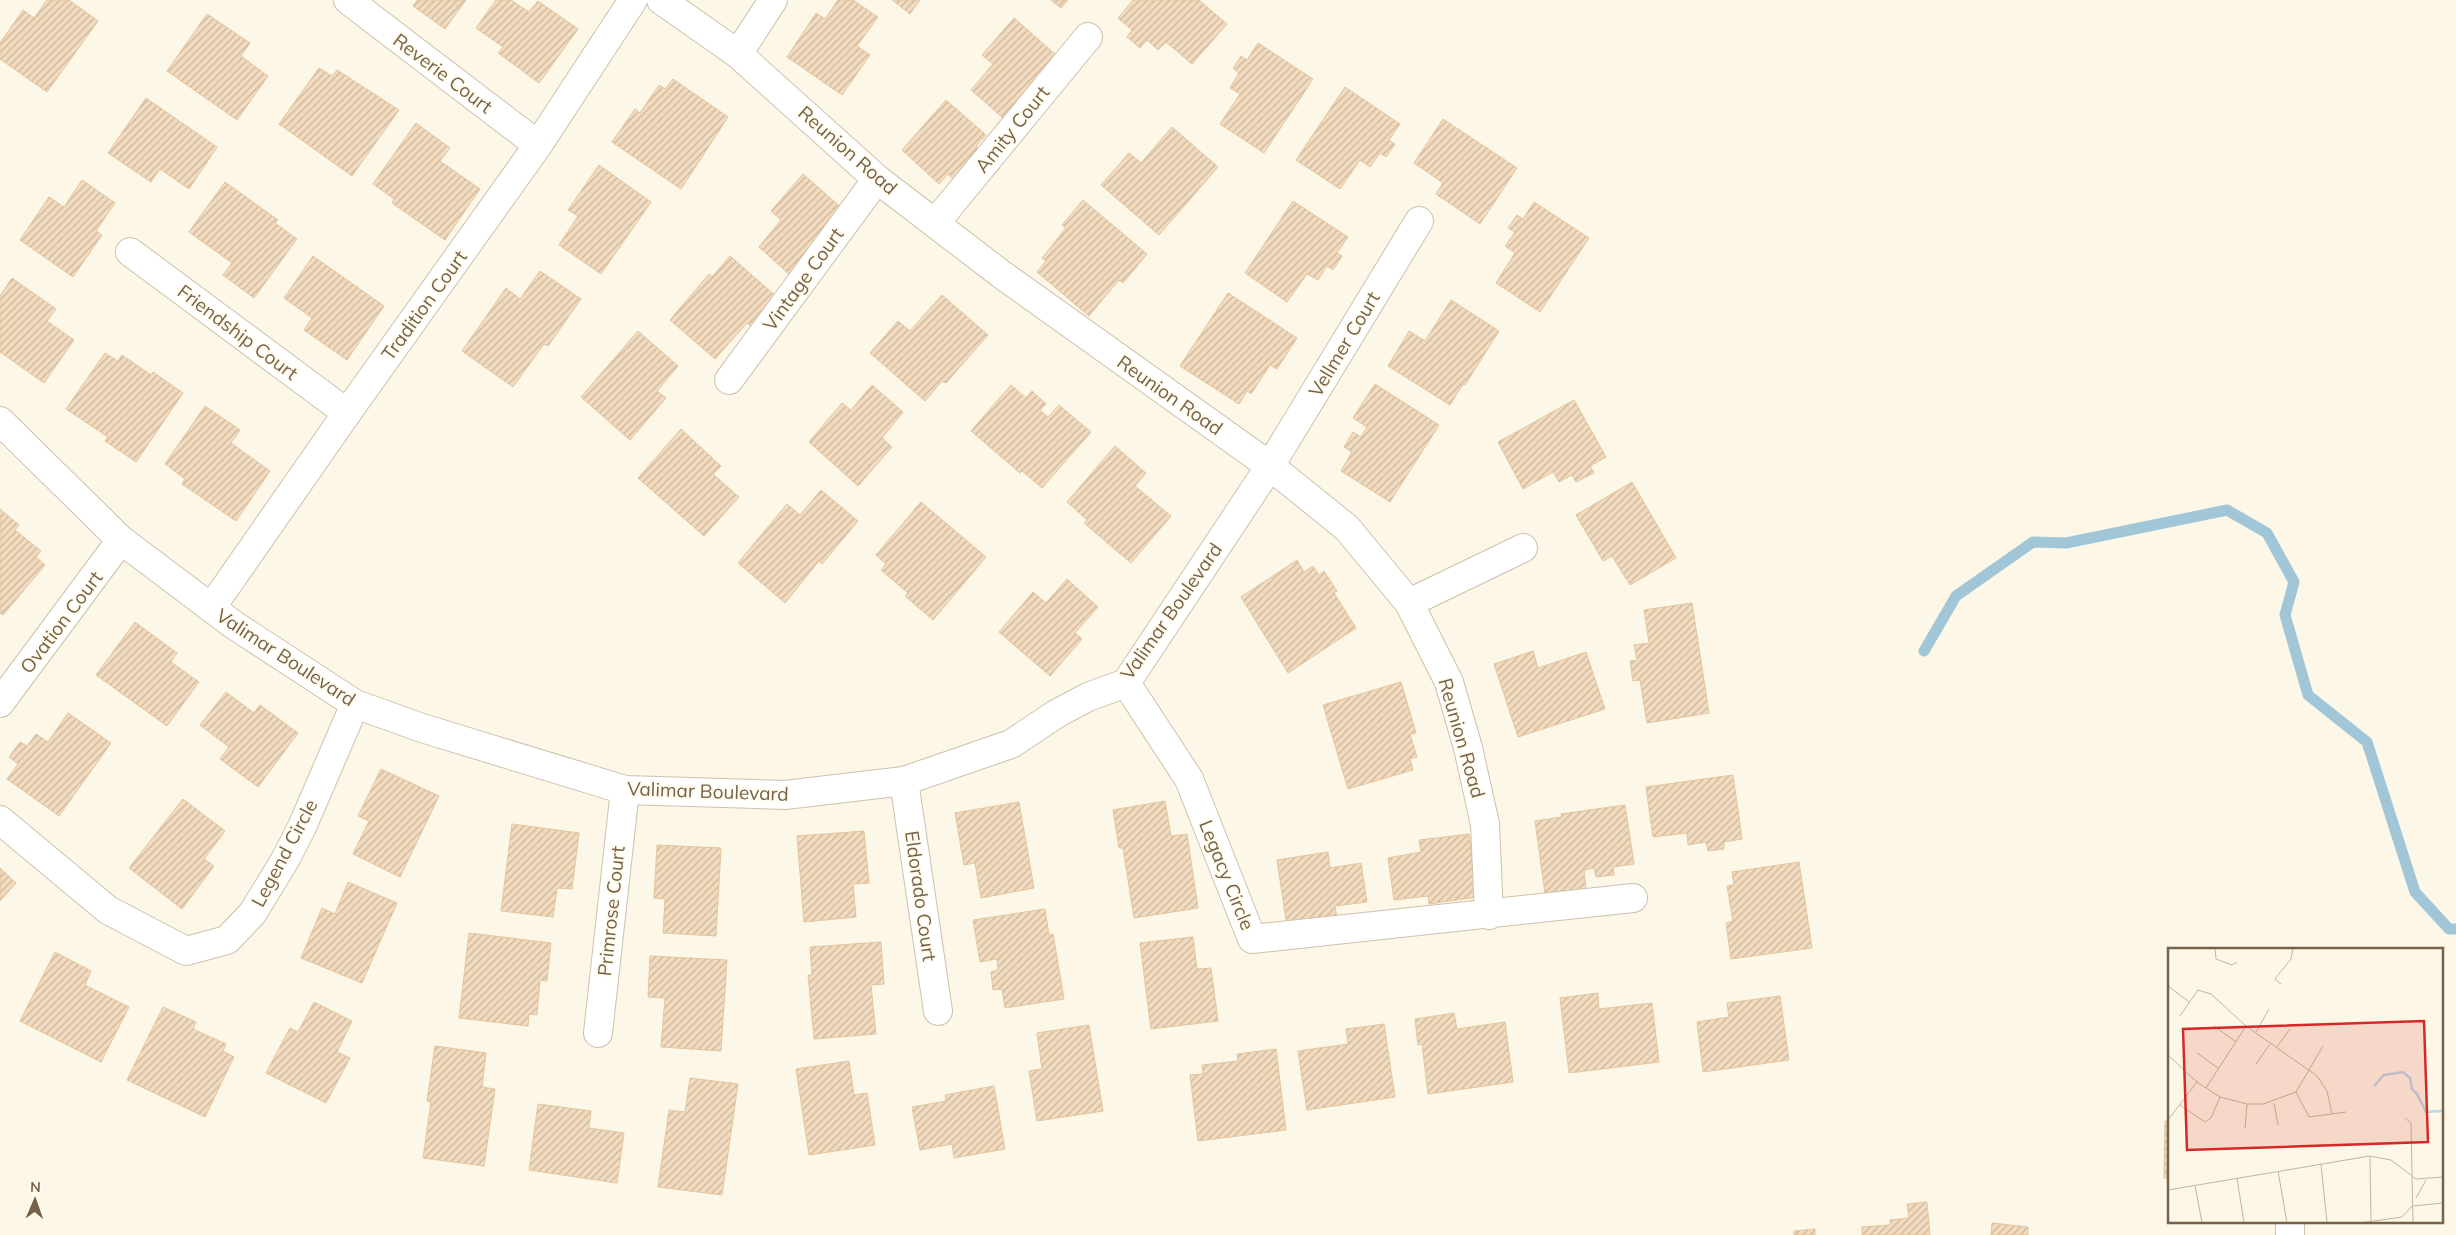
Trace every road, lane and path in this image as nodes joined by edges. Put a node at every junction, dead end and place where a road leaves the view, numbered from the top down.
1 (348, 0) edge
2 (633, 0) edge
3 (661, 0) edge
4 (773, 0) edge
5 (1088, 37) dead end
6 (738, 54) junction
7 (538, 145) junction
8 (877, 179) junction
9 (936, 222) junction
10 (1419, 222) dead end
11 (130, 252) dead end
12 (729, 380) dead end
13 (347, 413) junction
14 (0, 421) edge
15 (1270, 466) junction
16 (121, 540) junction
17 (1522, 548) dead end
18 (1409, 603) junction
19 (212, 608) junction
20 (1126, 682) junction
21 (0, 704) edge
22 (355, 704) junction
23 (904, 781) junction
24 (625, 790) junction
25 (0, 820) edge
26 (1632, 898) dead end
27 (1489, 915) junction
28 (938, 1011) dead end
29 (598, 1032) dead end
30 (2290, 1222) edge
31 (2290, 1235) edge

1 - 7 street, Reverie Court
2 - 7 street, Tradition Court
3 - 6 street, Reunion Road
4 - 6 street
5 - 9 street, Amity Court
6 - 8 street, Reunion Road
7 - 13 street, Tradition Court
8 - 9 street, Reunion Road
8 - 12 street, Vintage Court
9 - 15 street, Reunion Road
10 - 15 street, Vellmer Court
11 - 13 street, Friendship Court
13 - 19 street, Tradition Court
14 - 16 street, Valimar Boulevard
15 - 18 street, Reunion Road
15 - 20 street, Valimar Boulevard
16 - 19 street, Valimar Boulevard
16 - 21 street, Ovation Court
17 - 18 street
18 - 27 street, Reunion Road
19 - 22 street, Valimar Boulevard
20 - 23 street, Valimar Boulevard
20 - 27 street, Legacy Circle
22 - 24 street, Valimar Boulevard
22 - 25 street, Legend Circle
23 - 24 street, Valimar Boulevard
23 - 28 street, Eldorado Court
24 - 29 street, Primrose Court
26 - 27 street
30 - 31 street

